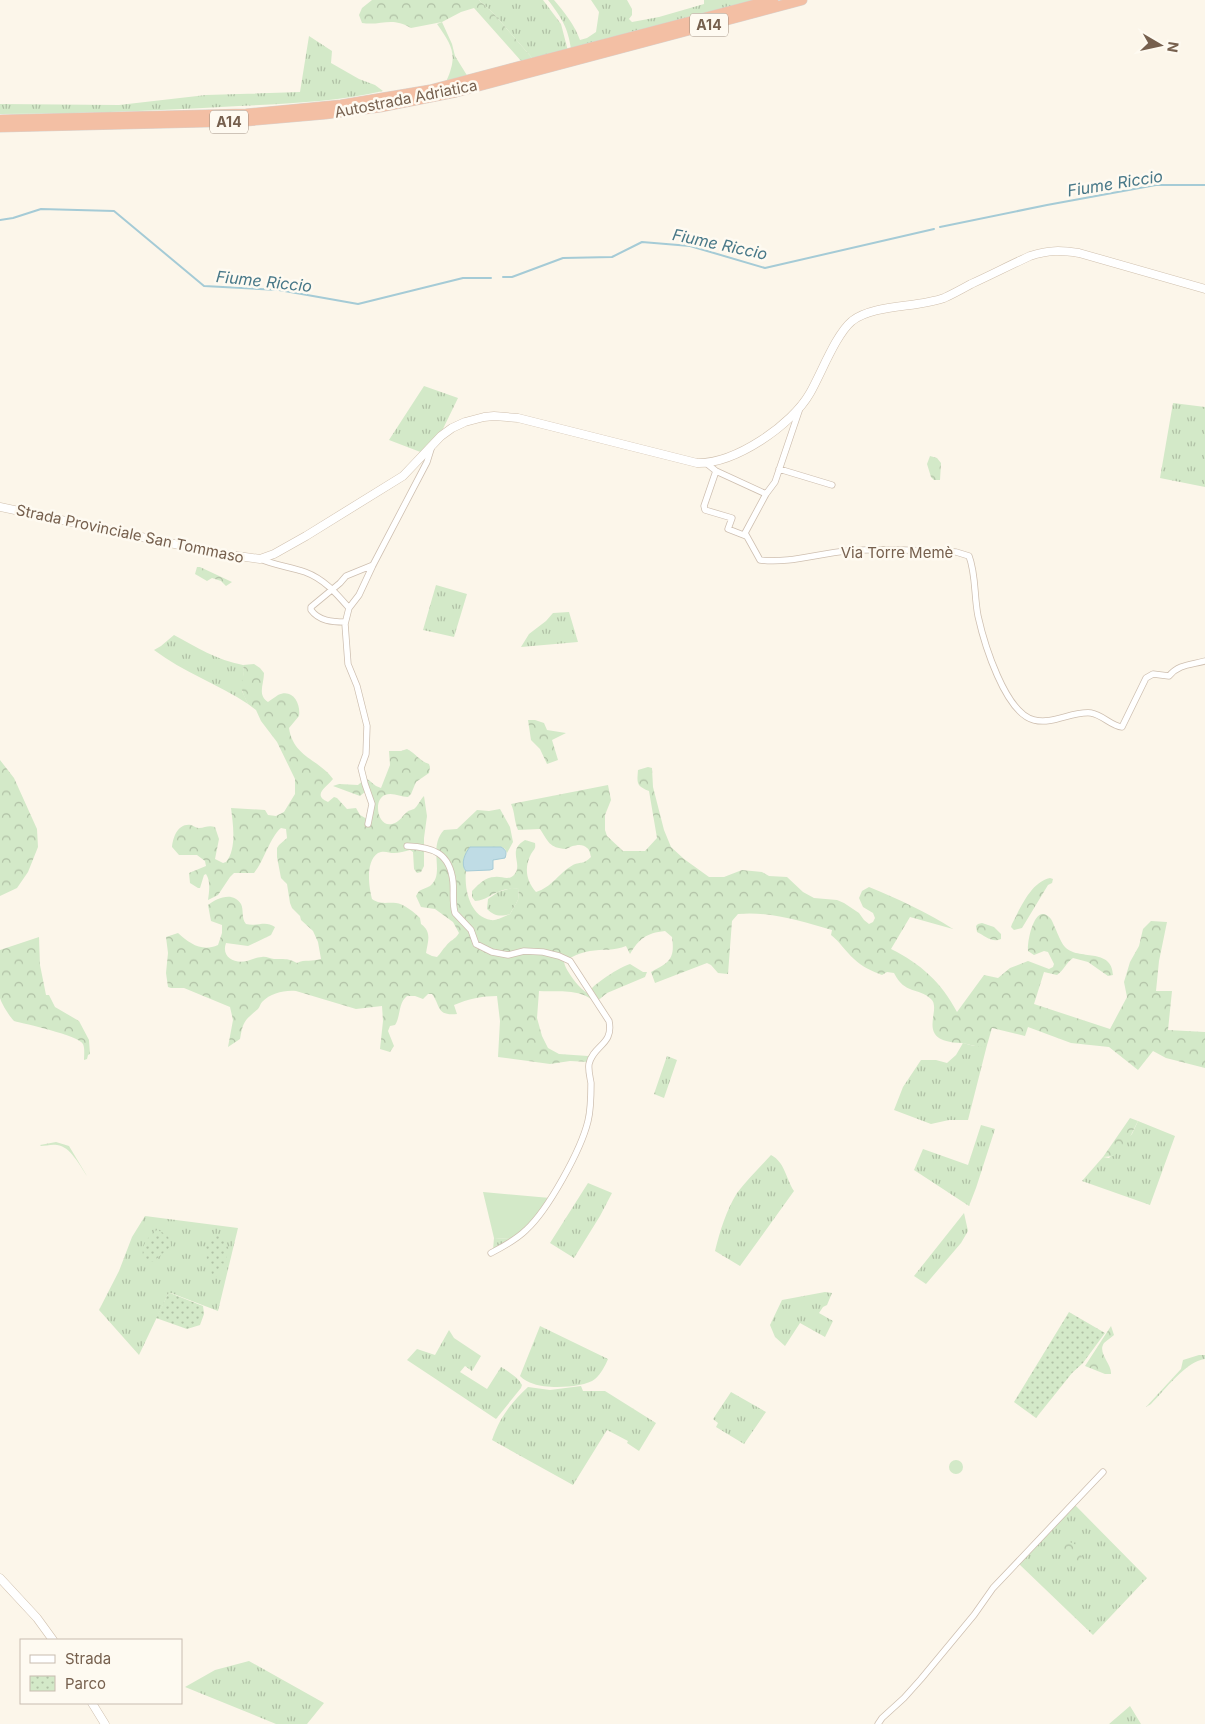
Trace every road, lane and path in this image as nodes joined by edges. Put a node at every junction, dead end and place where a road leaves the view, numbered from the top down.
1 (773, 0) edge
2 (802, 0) edge
3 (616, 46) junction
4 (455, 88) junction
5 (0, 120) edge
6 (0, 127) edge
7 (1205, 289) edge
8 (800, 407) junction
9 (433, 444) junction
10 (706, 464) junction
11 (779, 468) junction
12 (716, 471) junction
13 (832, 485) dead end
14 (766, 494) junction
15 (0, 507) edge
16 (746, 536) junction
17 (260, 559) junction
18 (372, 565) junction
19 (333, 589) junction
20 (349, 608) junction
21 (345, 622) junction
22 (1205, 661) edge
23 (368, 824) dead end
24 (407, 846) dead end
25 (491, 1253) dead end
26 (1103, 1472) dead end
27 (0, 1578) edge
28 (52, 1639) edge
29 (93, 1704) edge
30 (106, 1724) edge
31 (878, 1724) edge

1 - 3 highway, Autostrada Adriatica / A14
2 - 3 highway, Autostrada Adriatica / A14
3 - 4 highway, Autostrada Adriatica / A14
4 - 5 highway, Autostrada Adriatica / A14
4 - 6 highway, Autostrada Adriatica / A14
7 - 8 street, Strada Provinciale San Tommaso
8 - 10 street, Strada Provinciale San Tommaso
8 - 11 street
9 - 10 street, Strada Provinciale San Tommaso
9 - 17 street, Strada Provinciale San Tommaso
9 - 18 street
10 - 12 street
11 - 13 street
11 - 14 street
12 - 14 street
12 - 16 street
14 - 16 street
15 - 17 street, Strada Provinciale San Tommaso
16 - 22 street, Via Torre Memè
17 - 19 street
18 - 19 street
18 - 20 street
19 - 20 street
19 - 21 street
20 - 21 street
21 - 23 street
24 - 25 street
26 - 31 street
27 - 28 street
29 - 30 street

